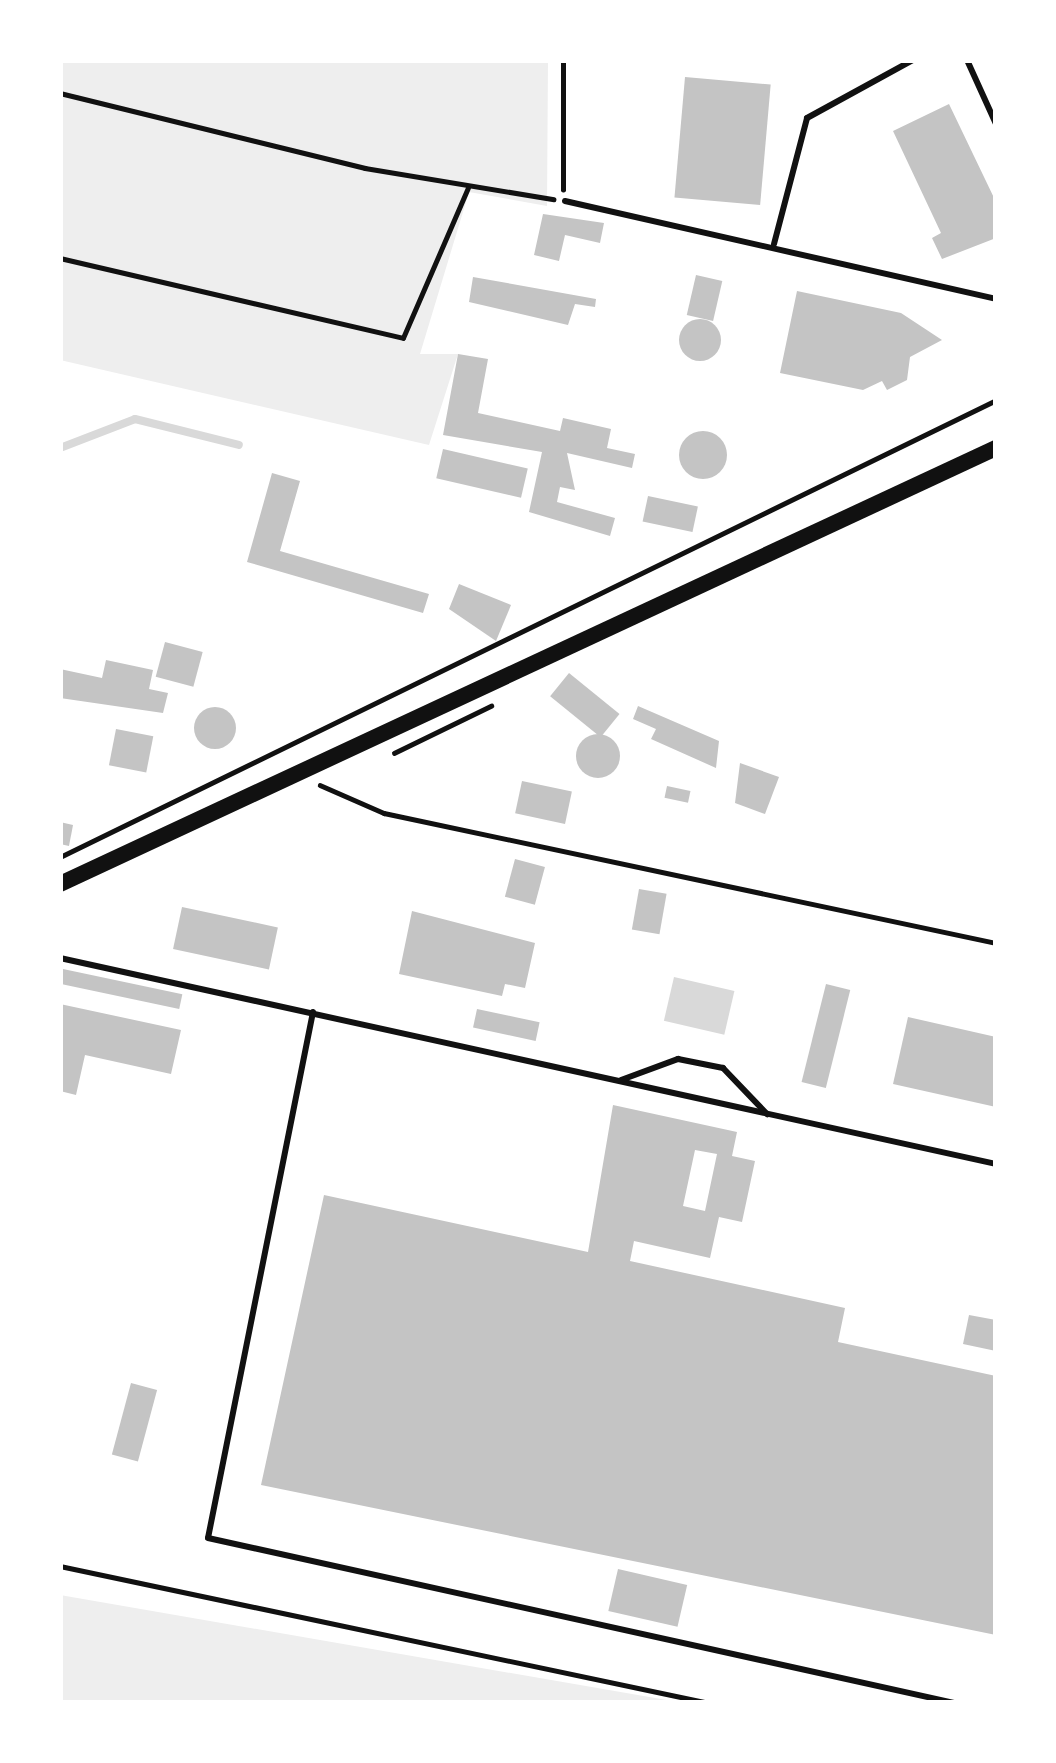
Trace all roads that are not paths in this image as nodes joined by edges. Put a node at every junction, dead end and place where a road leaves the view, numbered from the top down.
1 (913, 60) edge
2 (967, 60) edge
3 (996, 124) edge
4 (565, 201) road end
5 (774, 244) junction
6 (996, 299) edge
7 (996, 448) edge
8 (60, 884) edge
9 (60, 958) edge
10 (313, 1012) junction
11 (617, 1081) junction
12 (769, 1115) junction
13 (996, 1164) edge
14 (955, 1703) edge

1 - 5 lane
2 - 3 lane
4 - 5 lane
5 - 6 lane
7 - 8 street
9 - 10 lane
10 - 11 lane
10 - 14 lane
11 - 12 lane
11 - 12 lane
12 - 13 lane

